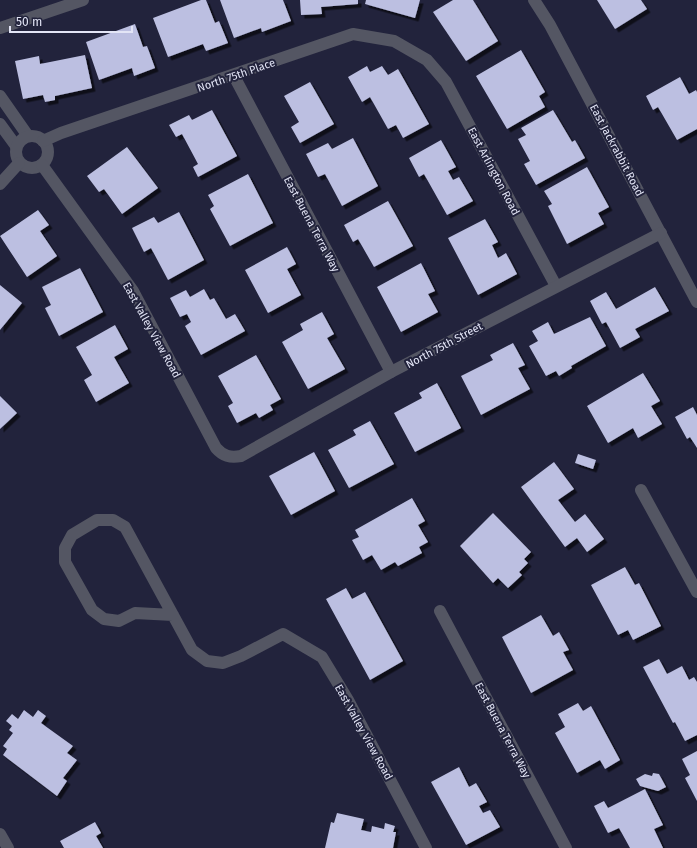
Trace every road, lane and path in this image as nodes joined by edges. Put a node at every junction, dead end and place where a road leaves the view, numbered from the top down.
1 (83, 0) edge
2 (534, 0) edge
3 (0, 28) edge
4 (427, 60) joint
5 (234, 76) junction
6 (0, 96) edge
7 (0, 124) edge
8 (28, 136) junction
9 (43, 141) junction
10 (16, 146) junction
11 (19, 163) junction
12 (42, 165) junction
13 (0, 184) edge
14 (661, 232) junction
15 (556, 286) junction
16 (697, 302) edge
17 (391, 372) junction
18 (228, 457) joint
19 (641, 490) dead end
20 (697, 592) edge
21 (440, 611) dead end
22 (173, 615) junction
23 (0, 834) edge
24 (8, 848) edge
25 (426, 848) edge
26 (566, 848) edge

1 - 3 street
2 - 14 street, East Jackrabbit Road
4 - 5 street, North 75th Place
4 - 15 street, East Arlington Road
5 - 9 street, North 75th Place
5 - 17 street, East Buena Terra Way
6 - 8 street
7 - 10 street
8 - 9 street
8 - 10 street
9 - 12 street
10 - 11 street
11 - 12 street
11 - 13 street
12 - 18 street, East Valley View Road
14 - 15 street, North 75th Street
14 - 16 street, East Jackrabbit Road
15 - 17 street, North 75th Street
17 - 18 street, North 75th Street
19 - 20 street
21 - 26 street, East Buena Terra Way
22 - 22 street
22 - 25 street, East Valley View Road
23 - 24 street

